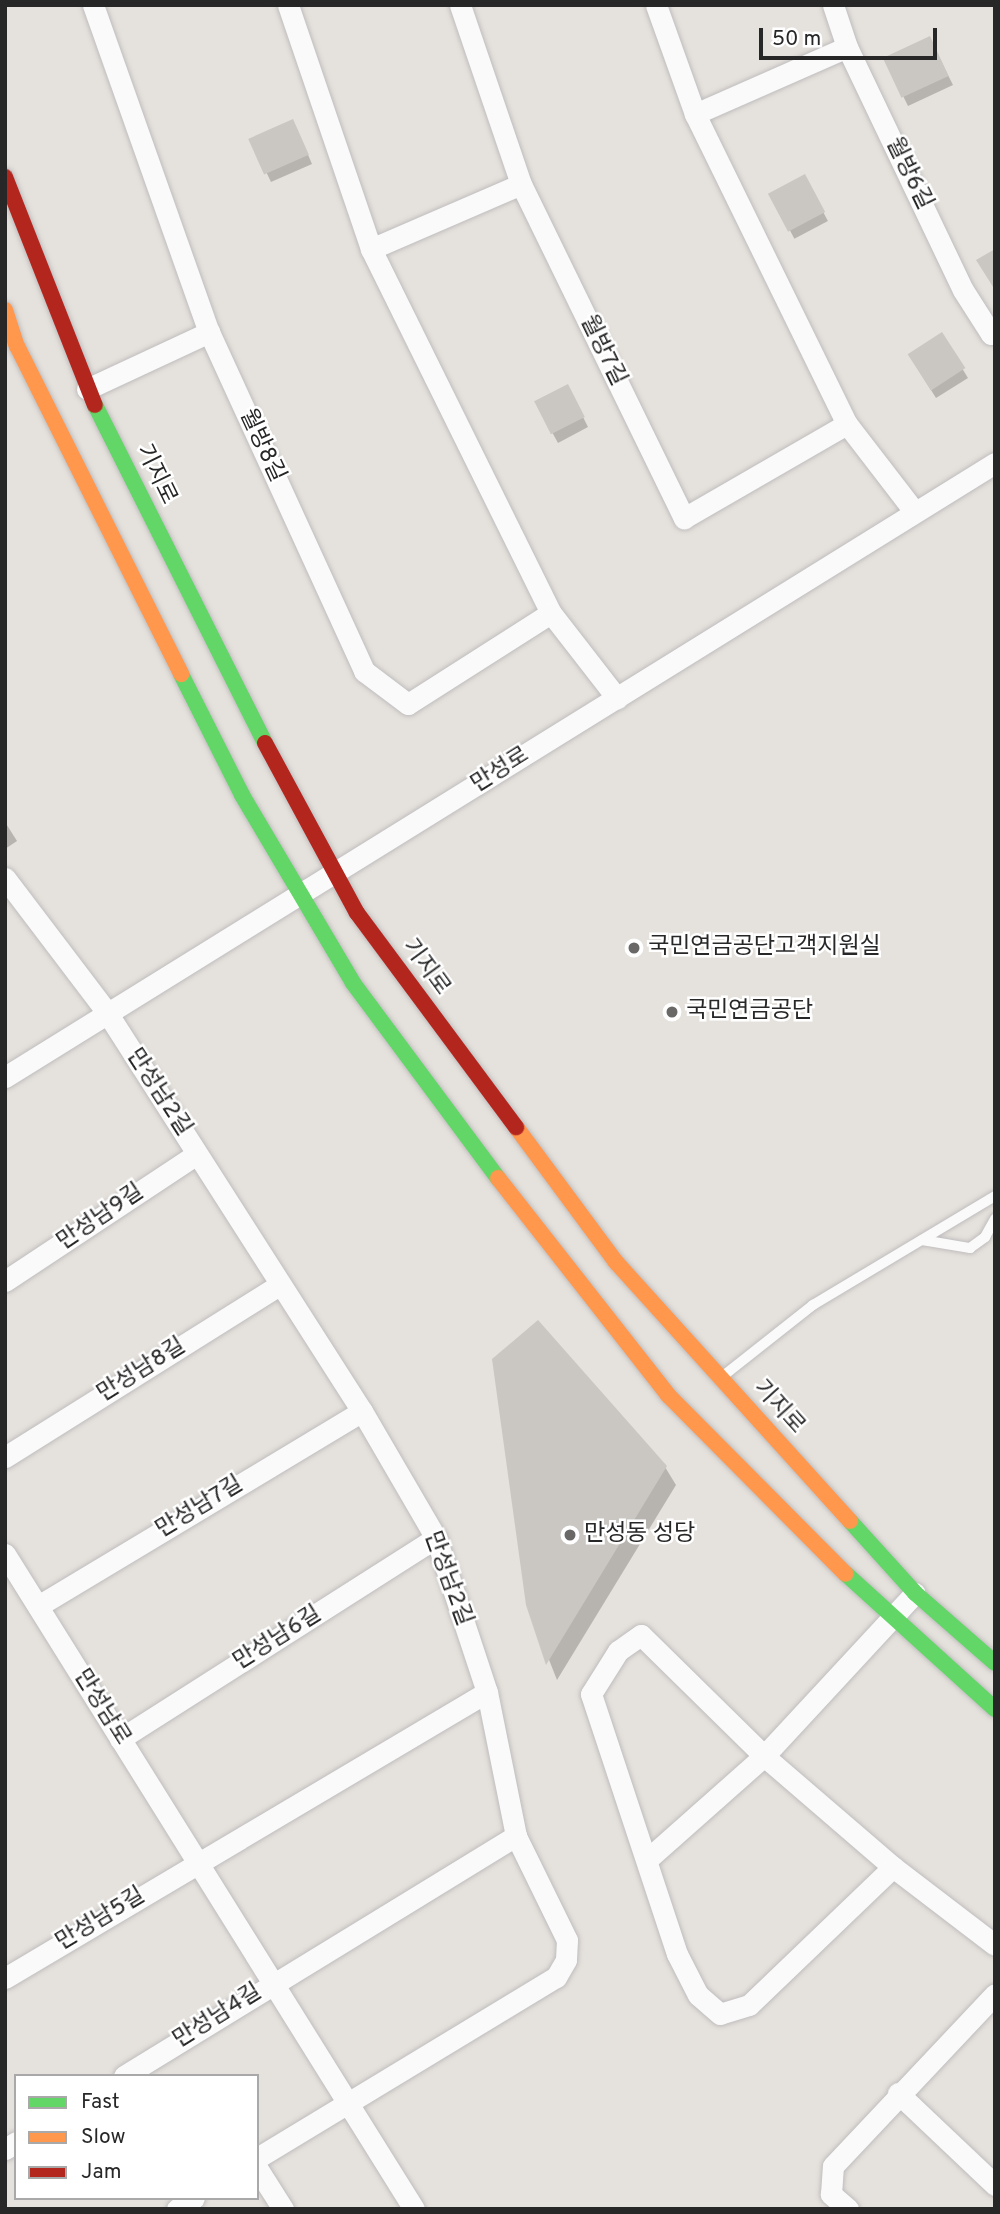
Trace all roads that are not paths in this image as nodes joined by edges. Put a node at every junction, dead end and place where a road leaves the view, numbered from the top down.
1 (93, 5) edge
2 (288, 5) edge
3 (460, 5) edge
4 (656, 5) edge
5 (834, 5) edge
6 (847, 47) junction
7 (695, 114) junction
8 (5, 177) edge
9 (521, 184) junction
10 (371, 249) junction
11 (5, 310) edge
12 (995, 331) edge
13 (209, 332) junction
14 (87, 389) junction
15 (847, 424) junction
16 (995, 463) edge
17 (914, 511) junction
18 (551, 613) junction
19 (617, 698) junction
20 (339, 873) junction
21 (5, 878) edge
22 (299, 896) junction
23 (106, 1011) junction
24 (5, 1077) edge
25 (197, 1154) junction
26 (994, 1197) edge
27 (995, 1206) edge
28 (995, 1219) edge
29 (922, 1240) junction
30 (5, 1281) edge
31 (279, 1284) junction
32 (719, 1378) junction
33 (362, 1411) junction
34 (5, 1457) edge
35 (436, 1538) junction
36 (5, 1554) edge
37 (915, 1592) junction
38 (37, 1606) junction
39 (893, 1617) junction
40 (995, 1663) edge
41 (487, 1692) junction
42 (995, 1709) edge
43 (120, 1739) junction
44 (764, 1756) junction
45 (516, 1836) junction
46 (649, 1858) junction
47 (197, 1863) junction
48 (893, 1867) junction
49 (995, 1945) edge
50 (5, 1978) edge
51 (276, 1981) junction
52 (995, 1994) edge
53 (127, 2074) edge
54 (898, 2093) junction
55 (348, 2100) junction
56 (259, 2157) edge
57 (259, 2171) edge
58 (995, 2185) edge
59 (283, 2209) edge
60 (414, 2209) edge
61 (848, 2209) edge

1 - 13 street, 월방8길
2 - 10 street
3 - 9 street, 월방7길
4 - 7 street
5 - 6 street, 월방6길
6 - 7 street
6 - 12 street, 월방6길
7 - 15 street
8 - 14 street, 기지로
9 - 10 street
9 - 15 street, 월방7길
10 - 18 street
11 - 22 street
13 - 14 street
13 - 18 street, 월방8길
14 - 20 street, 기지로
15 - 17 street
16 - 17 street, 만성로
17 - 19 street, 만성로
18 - 19 street
19 - 20 street, 만성로
20 - 22 street, 만성로
20 - 32 street, 기지로
21 - 23 street, 만성남2길
22 - 23 street, 만성로
22 - 39 street
23 - 24 street, 만성로
23 - 25 street, 만성남2길
25 - 30 street, 만성남9길
25 - 31 street, 만성남2길
26 - 27 lane
26 - 29 lane
28 - 29 lane
29 - 32 lane
31 - 33 street, 만성남2길
31 - 34 street, 만성남8길
32 - 37 street, 기지로
33 - 35 street, 만성남2길
33 - 38 street, 만성남7길
35 - 41 street, 만성남2길
35 - 43 street, 만성남6길
36 - 38 street, 만성남로
37 - 39 street
37 - 40 street, 기지로
38 - 43 street, 만성남로
39 - 42 street
39 - 44 street
41 - 45 street, 만성남2길
41 - 47 street
43 - 47 street, 만성남로
44 - 46 street
44 - 46 street
44 - 48 street
45 - 51 street
45 - 55 street, 만성남2길
46 - 48 street
47 - 50 street, 만성남5길
47 - 51 street, 만성남로
48 - 49 street
51 - 53 street, 만성남4길
51 - 55 street, 만성남로
52 - 54 street
54 - 58 street
54 - 61 street
55 - 56 street, 만성남2길
55 - 60 street, 만성남로
57 - 59 street

